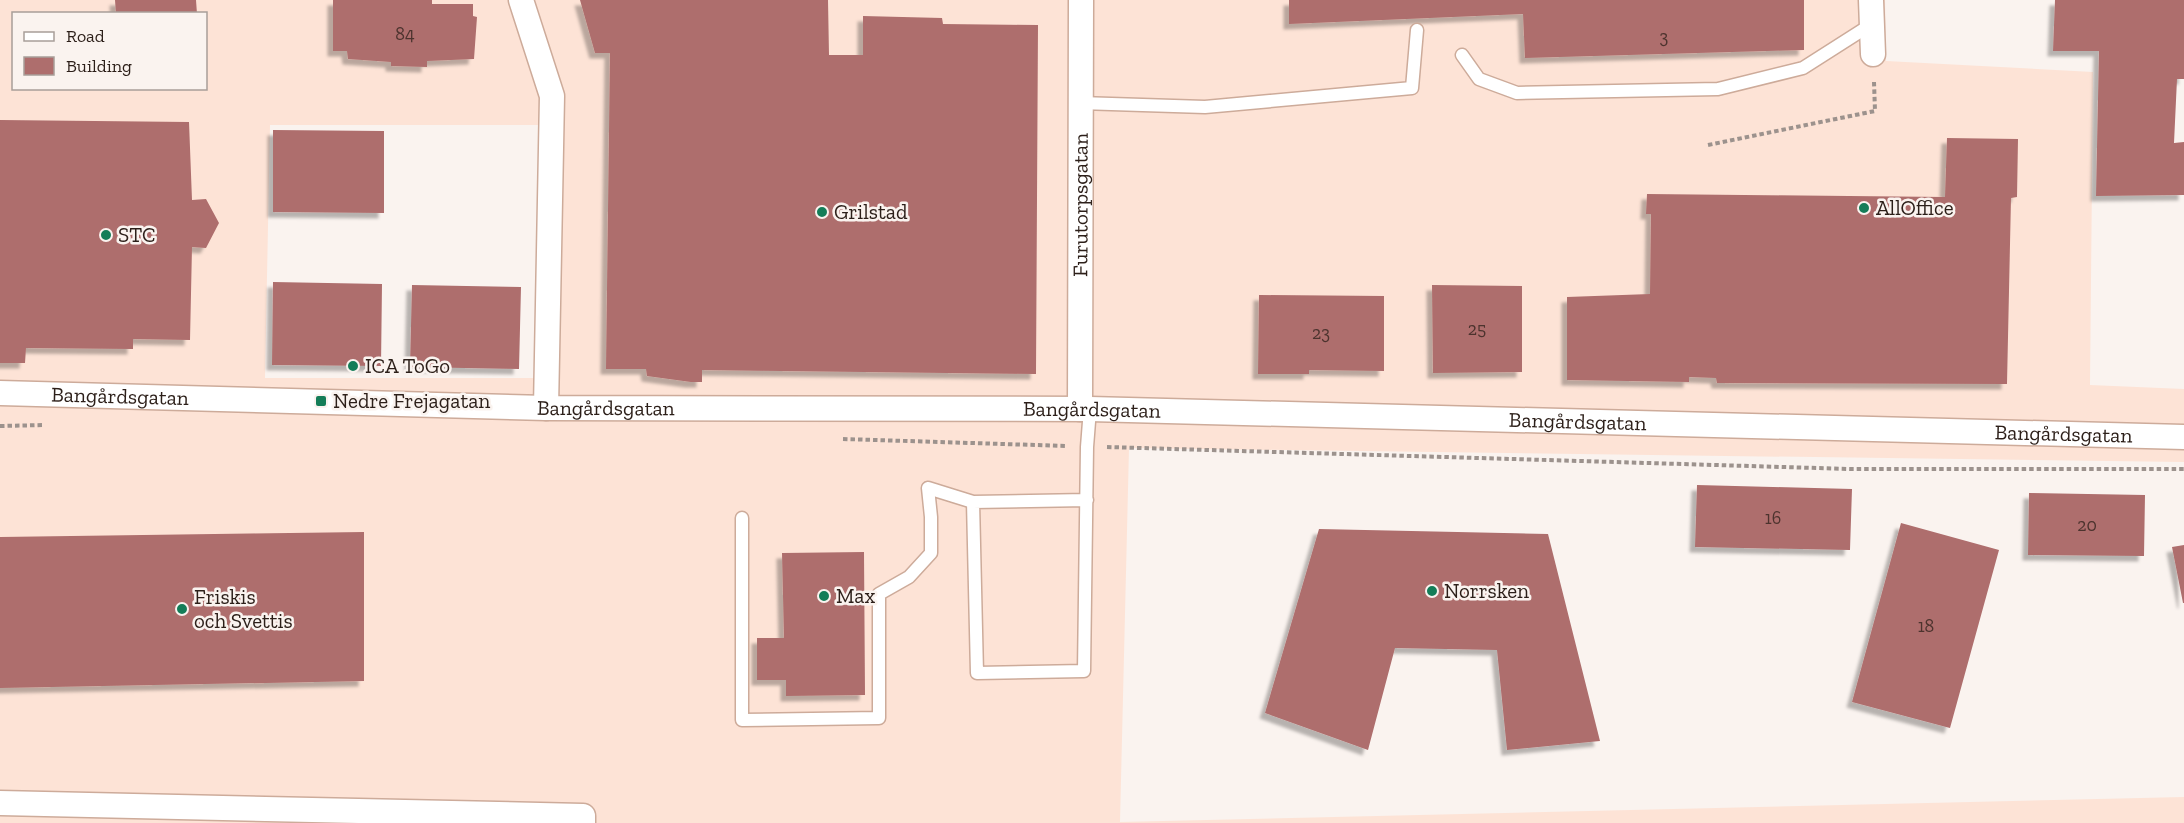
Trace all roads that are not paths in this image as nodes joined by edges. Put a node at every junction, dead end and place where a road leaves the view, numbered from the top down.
1 (521, 0) edge
2 (1081, 0) edge
3 (1871, 12) edge
4 (1417, 30) dead end
5 (1873, 54) road end
6 (1462, 55) dead end
7 (1080, 103) junction
8 (0, 393) edge
9 (546, 408) junction
10 (1085, 409) junction
11 (2184, 437) edge
12 (1087, 500) junction
13 (973, 502) junction
14 (742, 518) dead end
15 (0, 803) edge
16 (583, 823) edge

1 - 9 street
2 - 7 street, Furutorpsgatan
3 - 5 street
3 - 6 lane
4 - 7 lane
7 - 10 street, Furutorpsgatan
8 - 9 street, Bangårdsgatan
9 - 10 street, Bangårdsgatan
10 - 11 street, Bangårdsgatan
10 - 12 lane
12 - 13 lane
12 - 13 lane
13 - 14 lane
15 - 16 street

